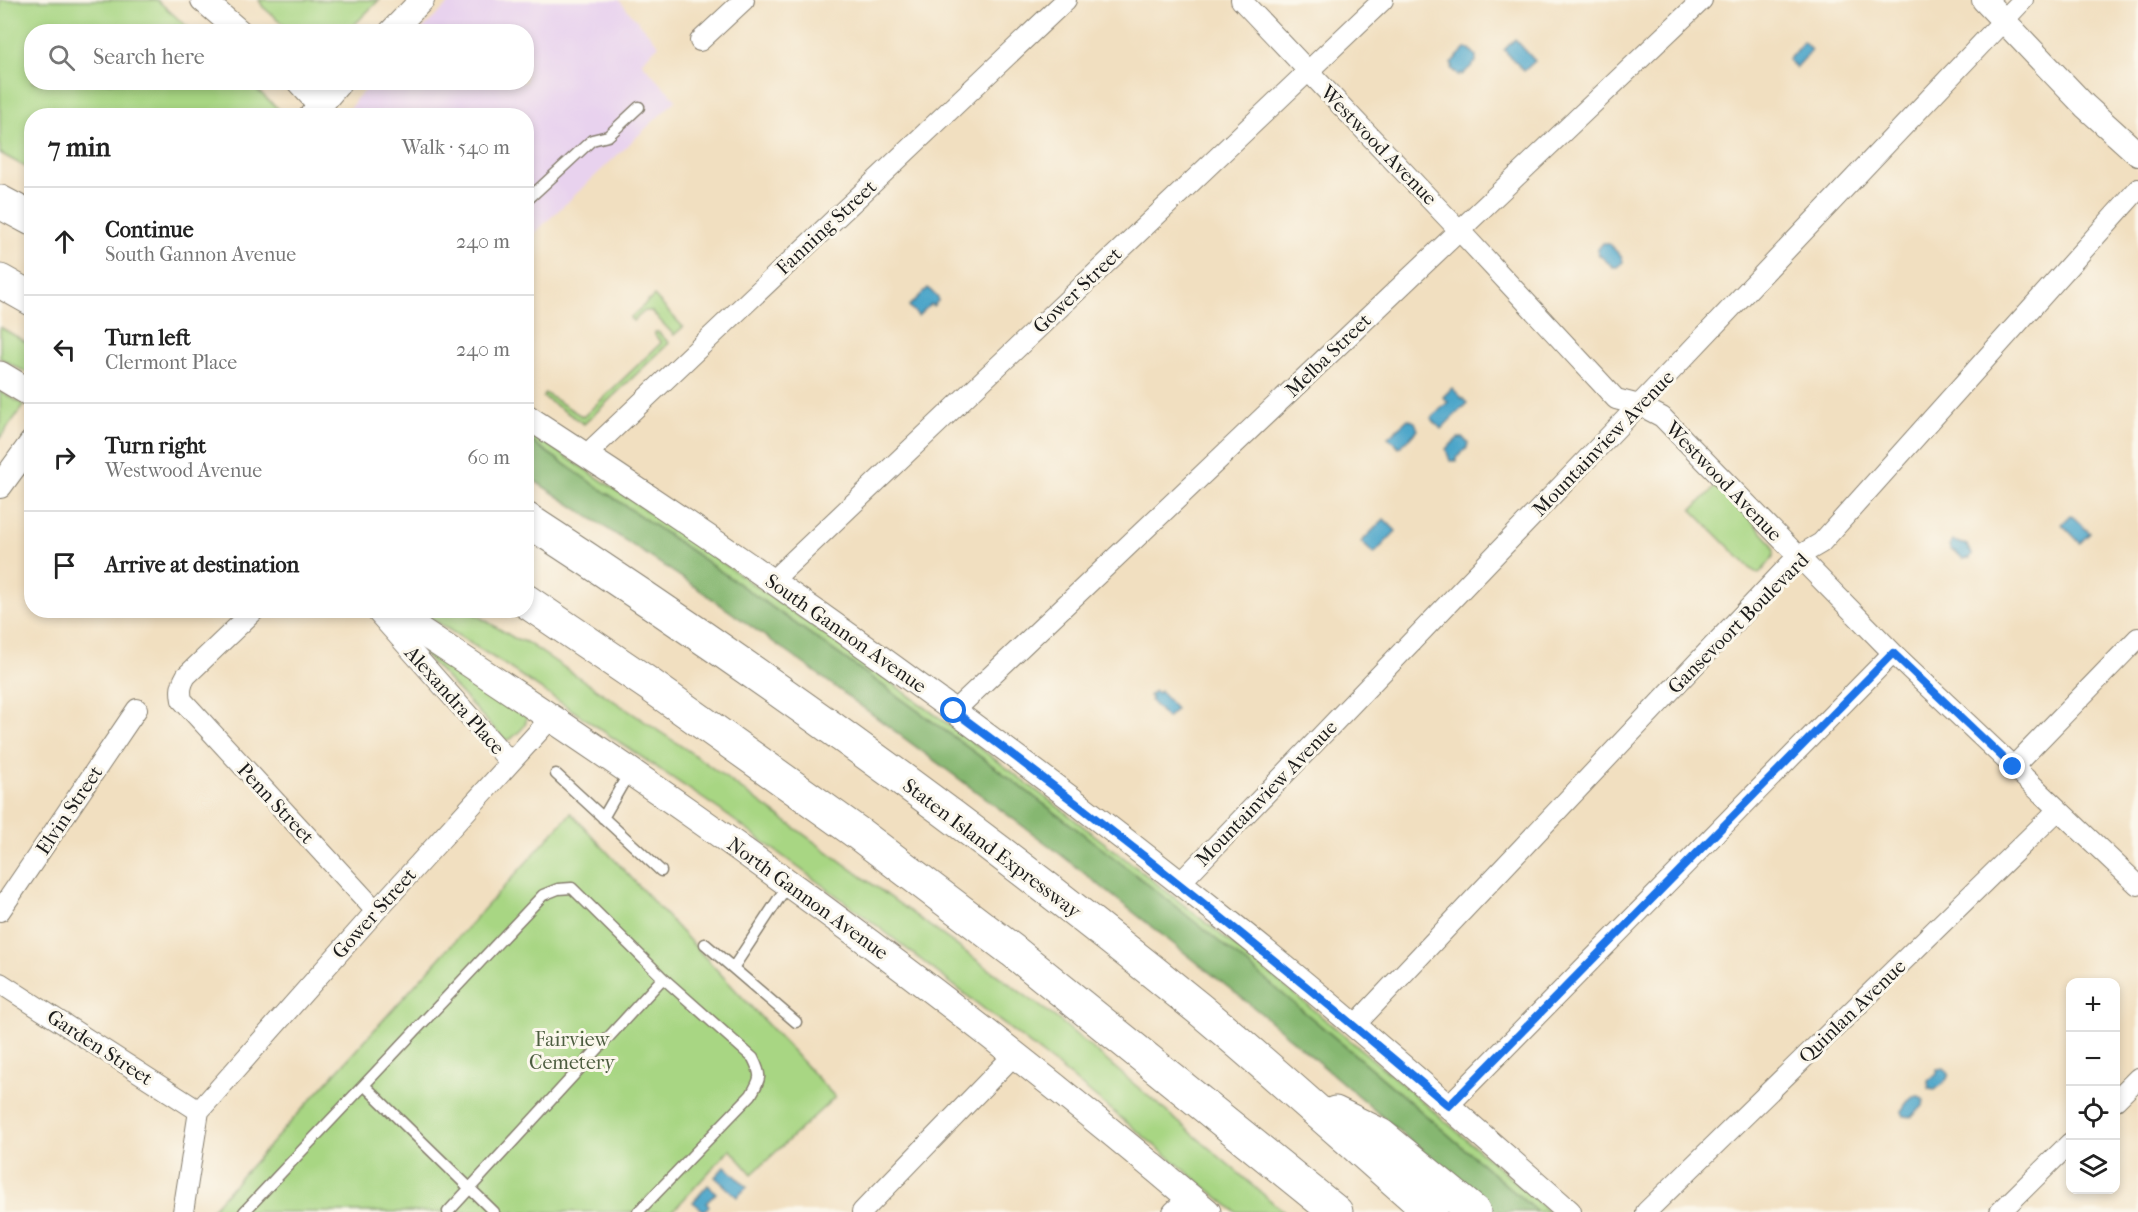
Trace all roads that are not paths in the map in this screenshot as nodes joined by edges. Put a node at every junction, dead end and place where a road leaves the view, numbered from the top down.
1 (203, 0) edge
2 (422, 0) edge
3 (744, 0) edge
4 (1066, 0) edge
5 (1241, 0) edge
6 (1383, 0) edge
7 (1702, 0) edge
8 (1984, 0) edge
9 (2023, 0) edge
10 (2004, 21) junction
11 (231, 24) edge
12 (399, 24) edge
13 (700, 41) dead end
14 (1308, 71) junction
15 (304, 90) edge
16 (333, 90) edge
17 (639, 107) dead end
18 (315, 108) edge
19 (318, 108) edge
20 (2138, 154) edge
21 (2138, 189) edge
22 (534, 194) edge
23 (0, 202) edge
24 (24, 215) edge
25 (1459, 230) junction
26 (0, 375) edge
27 (24, 388) edge
28 (1639, 405) junction
29 (534, 421) edge
30 (24, 453) edge
31 (586, 455) junction
32 (0, 486) edge
33 (534, 524) edge
34 (1797, 557) junction
35 (772, 581) junction
36 (534, 606) edge
37 (247, 618) edge
38 (382, 618) edge
39 (401, 618) edge
40 (2138, 638) edge
41 (1893, 653) junction
42 (137, 709) dead end
43 (954, 711) junction
44 (551, 718) junction
45 (510, 762) junction
46 (2013, 767) junction
47 (630, 771) junction
48 (556, 774) dead end
49 (2058, 810) junction
50 (603, 818) junction
51 (661, 871) dead end
52 (789, 883) junction
53 (1180, 884) junction
54 (2138, 885) edge
55 (0, 911) edge
56 (376, 911) junction
57 (705, 944) dead end
58 (733, 968) junction
59 (663, 978) junction
60 (0, 983) edge
61 (796, 1022) dead end
62 (1354, 1026) junction
63 (1014, 1055) junction
64 (2138, 1078) edge
65 (364, 1085) junction
66 (1298, 1094) junction
67 (2120, 1095) edge
68 (1449, 1106) junction
69 (199, 1112) junction
70 (1214, 1113) junction
71 (2066, 1147) edge
72 (468, 1189) junction
73 (1190, 1207) edge
74 (183, 1212) edge
75 (244, 1212) edge
76 (448, 1212) edge
77 (494, 1212) edge
78 (638, 1212) edge
79 (862, 1212) edge
80 (1310, 1212) edge
81 (1336, 1212) edge
82 (1431, 1212) edge
83 (1474, 1212) edge
84 (1569, 1212) edge
85 (1646, 1212) edge
86 (2000, 1212) edge

1 - 11 street
2 - 12 street
3 - 13 street
4 - 31 street, Fanning Street
5 - 14 street, Westwood Avenue
6 - 14 street, Gower Street
7 - 25 street, Melba Street
8 - 10 street
9 - 10 street, Mountainview Avenue
10 - 20 street
10 - 28 street, Mountainview Avenue
14 - 25 street, Westwood Avenue
14 - 35 street, Gower Street
15 - 18 street
16 - 19 street
17 - 22 lane
21 - 34 street, Gansevoort Boulevard
23 - 24 highway
25 - 28 street, Westwood Avenue
25 - 43 street, Melba Street
26 - 27 main road
28 - 34 street, Westwood Avenue
28 - 53 street, Mountainview Avenue
29 - 31 street, South Gannon Avenue
30 - 32 street
31 - 35 street, South Gannon Avenue
33 - 66 highway, Staten Island Expressway
34 - 41 street, Westwood Avenue
34 - 62 street, Gansevoort Boulevard
35 - 43 street, South Gannon Avenue
36 - 70 highway
37 - 56 street, Penn Street
38 - 45 street, Alexandra Place
39 - 44 main road, North Gannon Avenue
40 - 46 street
41 - 46 street, Westwood Avenue
41 - 68 street
42 - 55 street, Elvin Street
43 - 53 street, South Gannon Avenue
44 - 45 street, Gower Street
44 - 47 main road, North Gannon Avenue
45 - 56 street, Gower Street
46 - 49 street, Westwood Avenue
47 - 50 lane
47 - 52 main road, North Gannon Avenue
48 - 50 lane
49 - 54 street, Westwood Avenue
49 - 85 street, Quinlan Avenue
50 - 51 lane
52 - 58 lane
52 - 63 main road, North Gannon Avenue
53 - 62 street, South Gannon Avenue
56 - 69 street, Gower Street
57 - 58 lane
58 - 61 lane
59 - 65 lane
59 - 72 lane
59 - 78 lane
60 - 69 street, Garden Street
62 - 68 street, South Gannon Avenue
63 - 73 main road, North Gannon Avenue
63 - 79 street
64 - 67 street
65 - 72 lane
65 - 75 lane
66 - 82 highway, Staten Island Expressway
66 - 83 highway
68 - 84 street, South Gannon Avenue
69 - 74 street
70 - 80 highway
70 - 81 highway
71 - 86 street
72 - 76 lane
72 - 77 lane

